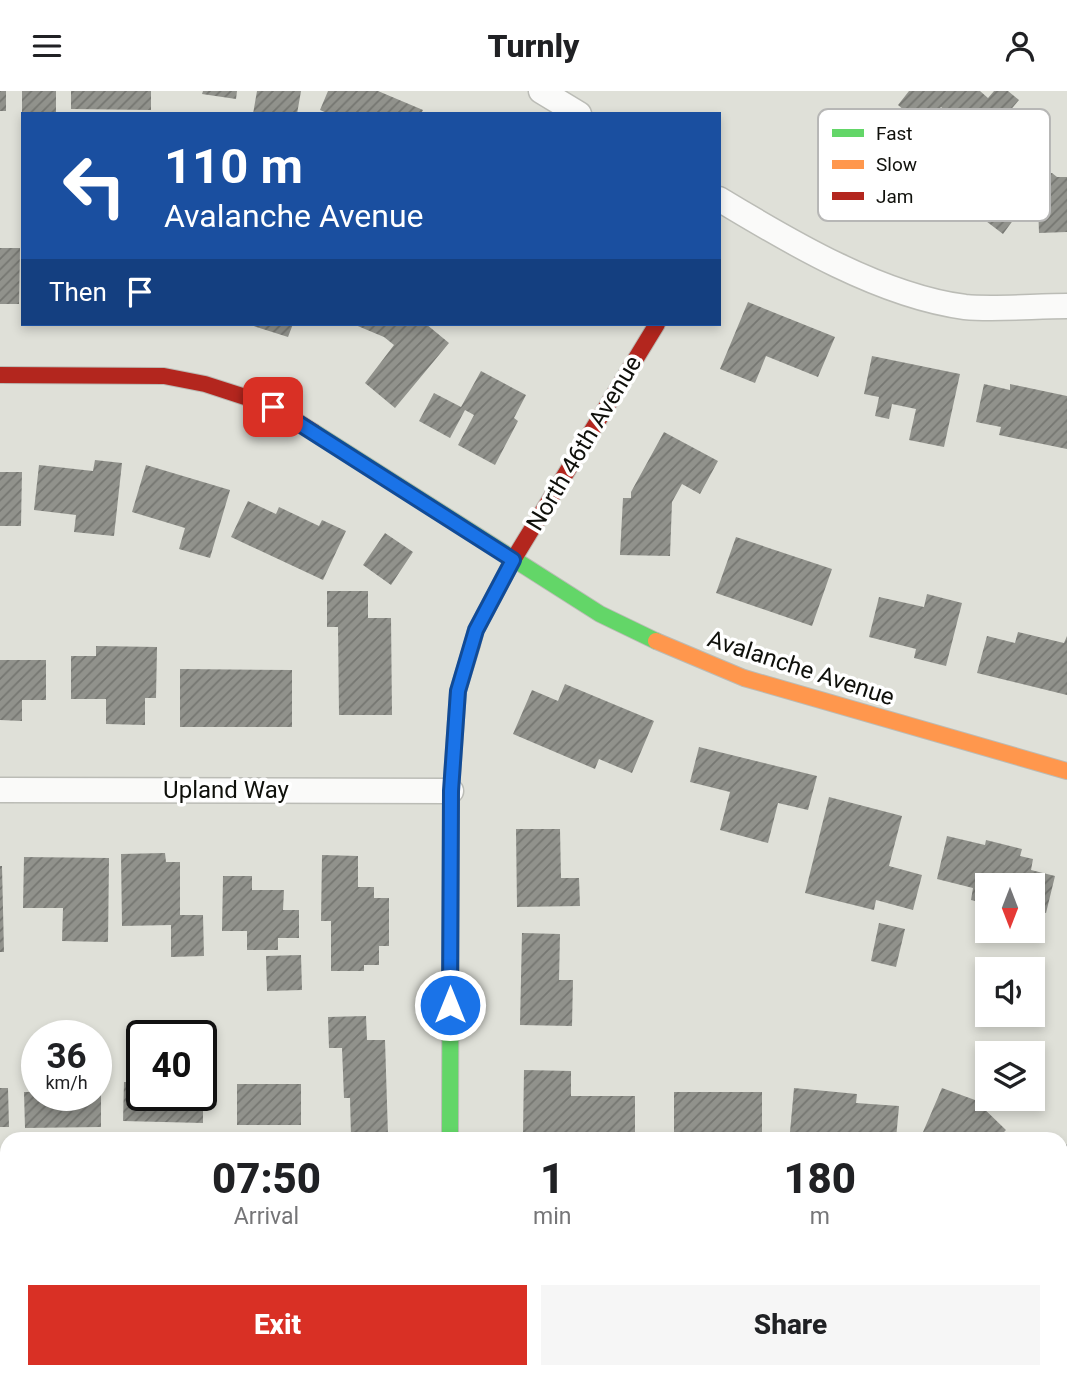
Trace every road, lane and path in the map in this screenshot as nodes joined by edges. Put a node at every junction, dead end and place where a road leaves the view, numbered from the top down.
1 (541, 91) edge
2 (576, 112) edge
3 (723, 209) edge
4 (1067, 306) edge
5 (656, 326) edge
6 (0, 375) edge
7 (513, 560) junction
8 (1067, 771) edge
9 (0, 790) edge
10 (451, 791) junction
11 (450, 1132) edge

1 - 2 street
3 - 4 street
5 - 7 street, North 46th Avenue
6 - 7 street, Avalanche Avenue
7 - 8 street, Avalanche Avenue
7 - 10 street, North 46th Avenue
9 - 10 street, Upland Way
10 - 11 street, North 46th Avenue

